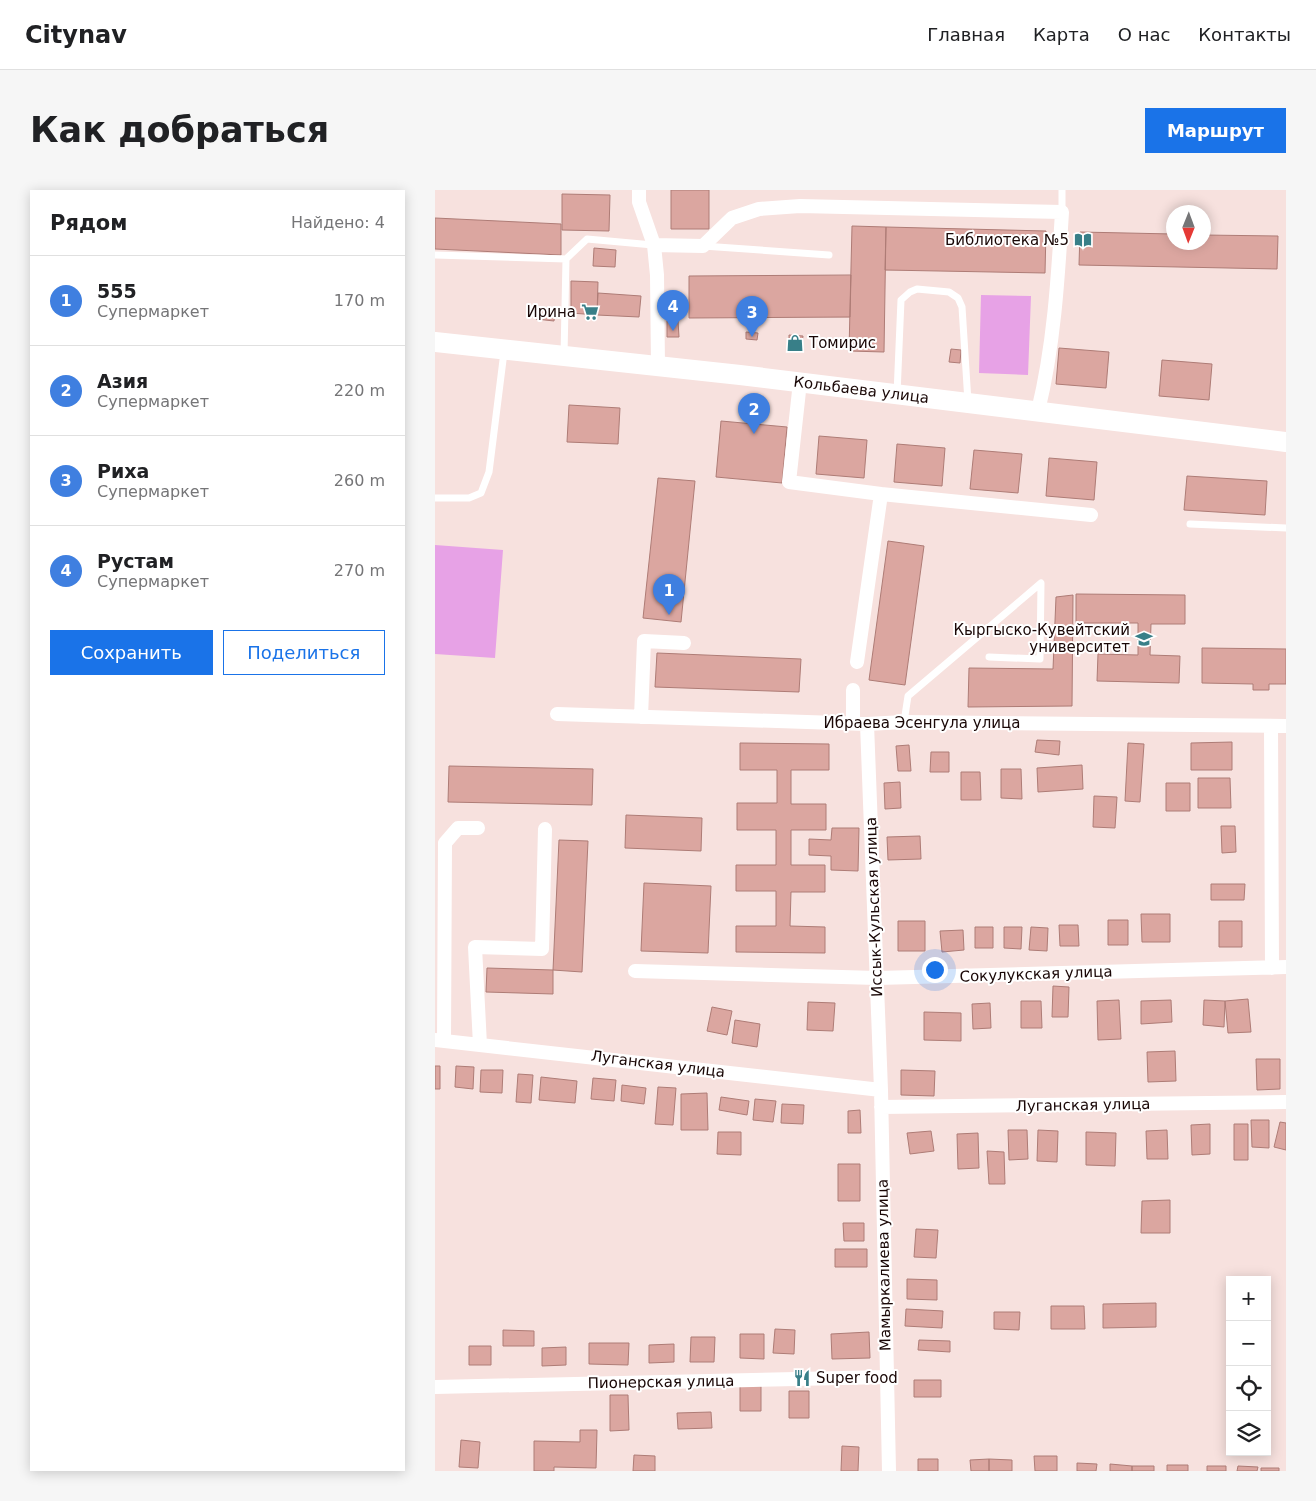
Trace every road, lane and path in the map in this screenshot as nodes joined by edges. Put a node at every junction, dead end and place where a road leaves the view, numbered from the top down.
1 (639, 190) edge
2 (1062, 190) edge
3 (1062, 212) junction
4 (654, 245) junction
5 (703, 246) junction
6 (435, 255) edge
7 (829, 255) dead end
8 (566, 258) junction
9 (435, 342) edge
10 (504, 349) junction
11 (564, 355) junction
12 (658, 366) junction
13 (800, 382) junction
14 (897, 394) junction
15 (968, 402) junction
16 (1038, 411) junction
17 (1286, 442) edge
18 (881, 494) junction
19 (435, 498) edge
20 (1091, 515) dead end
21 (1190, 524) dead end
22 (1286, 528) edge
23 (684, 642) dead end
24 (989, 657) dead end
25 (857, 662) dead end
26 (853, 690) dead end
27 (557, 714) dead end
28 (641, 717) junction
29 (904, 722) junction
30 (853, 723) junction
31 (867, 724) junction
32 (1271, 726) junction
33 (1286, 726) edge
34 (477, 828) dead end
35 (545, 829) dead end
36 (1286, 967) edge
37 (1271, 968) junction
38 (635, 971) dead end
39 (877, 978) junction
40 (439, 1040) edge
41 (480, 1045) junction
42 (881, 1090) junction
43 (1286, 1102) edge
44 (881, 1107) junction
45 (887, 1377) junction
46 (435, 1387) edge
47 (889, 1471) edge

1 - 4 street
2 - 3 lane
3 - 5 street
3 - 16 street
4 - 5 street
4 - 8 lane
4 - 12 street
5 - 7 lane
6 - 8 lane
8 - 11 lane
9 - 10 main road, Кольбаева улица
10 - 11 main road, Кольбаева улица
10 - 19 lane
11 - 12 main road, Кольбаева улица
12 - 13 main road, Кольбаева улица
13 - 14 main road, Кольбаева улица
13 - 18 street
14 - 15 main road, Кольбаева улица
14 - 15 lane
15 - 16 main road, Кольбаева улица
16 - 17 main road, Кольбаева улица
18 - 20 street
18 - 25 street
21 - 22 lane
23 - 28 street
24 - 29 lane
26 - 30 street
27 - 28 street, Ибраева Эсенгула улица
28 - 30 street, Ибраева Эсенгула улица
29 - 31 street, Ибраева Эсенгула улица
29 - 32 street, Ибраева Эсенгула улица
30 - 31 street, Ибраева Эсенгула улица
31 - 39 street, Иссык-Кульская улица
32 - 33 street, Ибраева Эсенгула улица
32 - 37 street
34 - 40 street
35 - 41 street
36 - 37 street, Сокулукская улица
37 - 39 street, Сокулукская улица
38 - 39 street, Сокулукская улица
39 - 42 street, Иссык-Кульская улица
40 - 41 street, Луганская улица
41 - 42 street, Луганская улица
42 - 44 street, Мамыркалиева улица
43 - 44 street, Луганская улица
44 - 45 street, Мамыркалиева улица
45 - 46 street, Пионерская улица
45 - 47 street, Мамыркалиева улица

